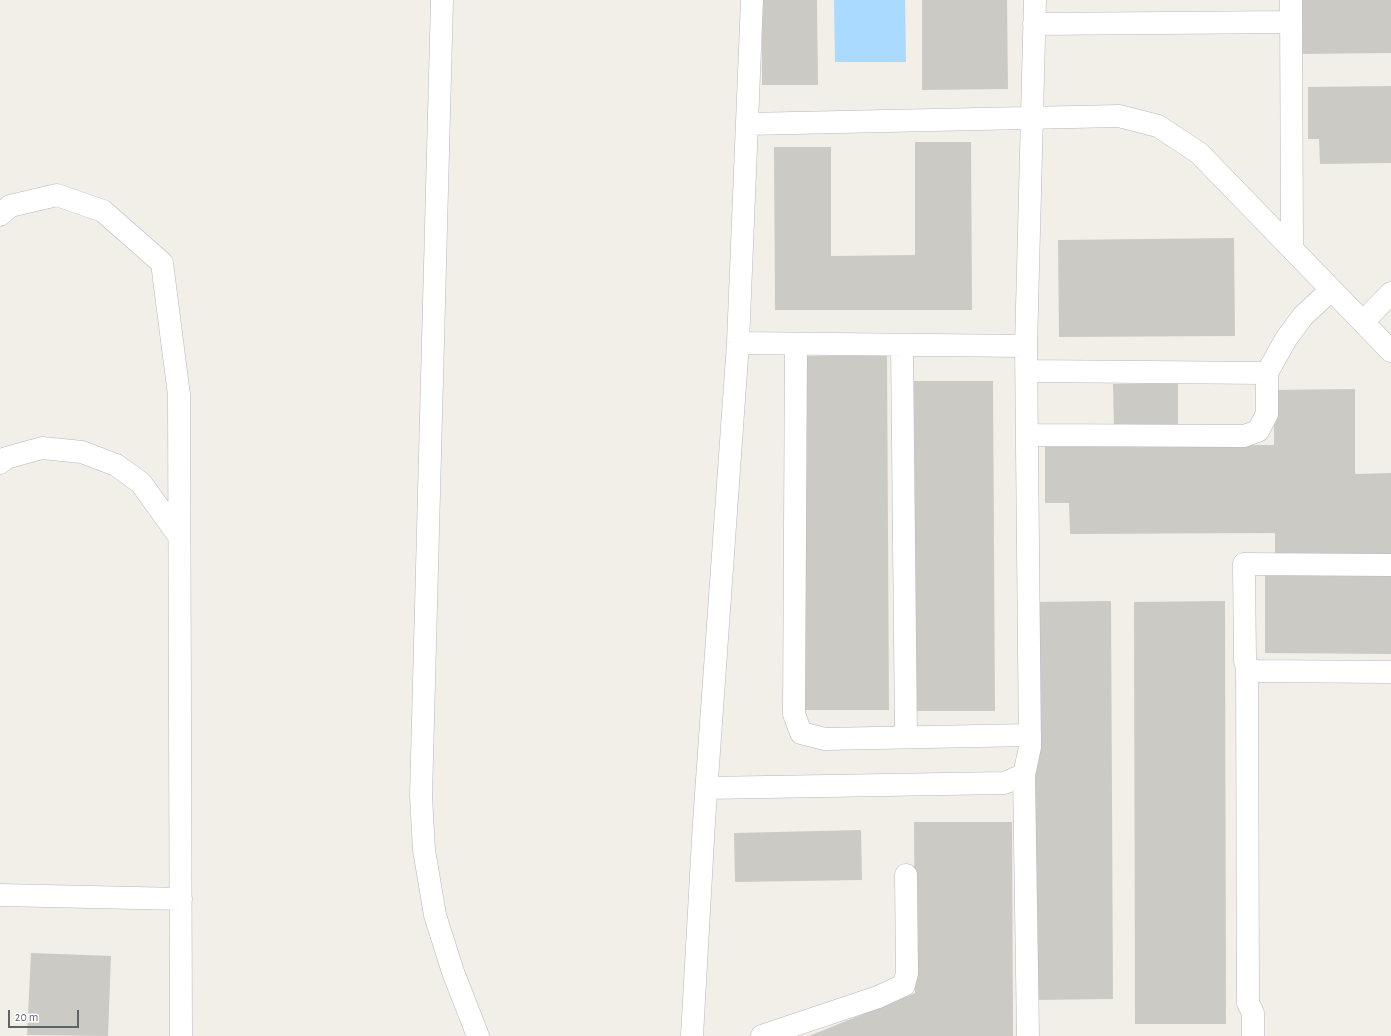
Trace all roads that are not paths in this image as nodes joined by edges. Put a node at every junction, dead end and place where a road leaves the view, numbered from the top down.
1 (442, 0) edge
2 (752, 0) edge
3 (1035, 0) edge
4 (1291, 0) edge
5 (1291, 22) junction
6 (1034, 24) junction
7 (1032, 117) junction
8 (747, 124) junction
9 (0, 215) edge
10 (1292, 248) junction
11 (1331, 290) junction
12 (1391, 293) edge
13 (1363, 322) junction
14 (738, 343) junction
15 (796, 344) junction
16 (902, 345) junction
17 (1026, 346) junction
18 (1391, 351) edge
19 (1027, 371) junction
20 (1268, 373) junction
21 (1028, 435) junction
22 (0, 463) edge
23 (180, 536) junction
24 (1391, 565) edge
25 (1247, 668) junction
26 (1391, 672) edge
27 (1030, 735) junction
28 (906, 736) junction
29 (1024, 775) junction
30 (707, 788) junction
31 (906, 875) dead end
32 (0, 895) edge
33 (181, 899) junction
34 (181, 1036) edge
35 (478, 1036) edge
36 (692, 1036) edge
37 (762, 1036) edge
38 (1028, 1036) edge
39 (1253, 1036) edge

1 - 35 lane
2 - 8 lane
3 - 6 lane
4 - 5 lane
5 - 6 lane
5 - 10 lane
6 - 7 lane
7 - 8 lane
7 - 10 lane
7 - 17 lane
8 - 14 lane
9 - 23 lane
10 - 11 lane
11 - 13 lane
11 - 20 lane
12 - 13 lane
13 - 18 lane
14 - 15 lane
14 - 30 lane
15 - 16 lane
15 - 28 lane
16 - 17 lane
16 - 28 lane
17 - 19 lane
19 - 20 lane
19 - 21 lane
20 - 21 lane
21 - 27 lane
22 - 23 lane
23 - 33 lane
24 - 25 lane
25 - 26 lane
25 - 39 lane
27 - 28 lane
27 - 29 lane
29 - 30 lane
29 - 38 lane
30 - 36 lane
31 - 37 lane
32 - 33 lane
33 - 34 lane

